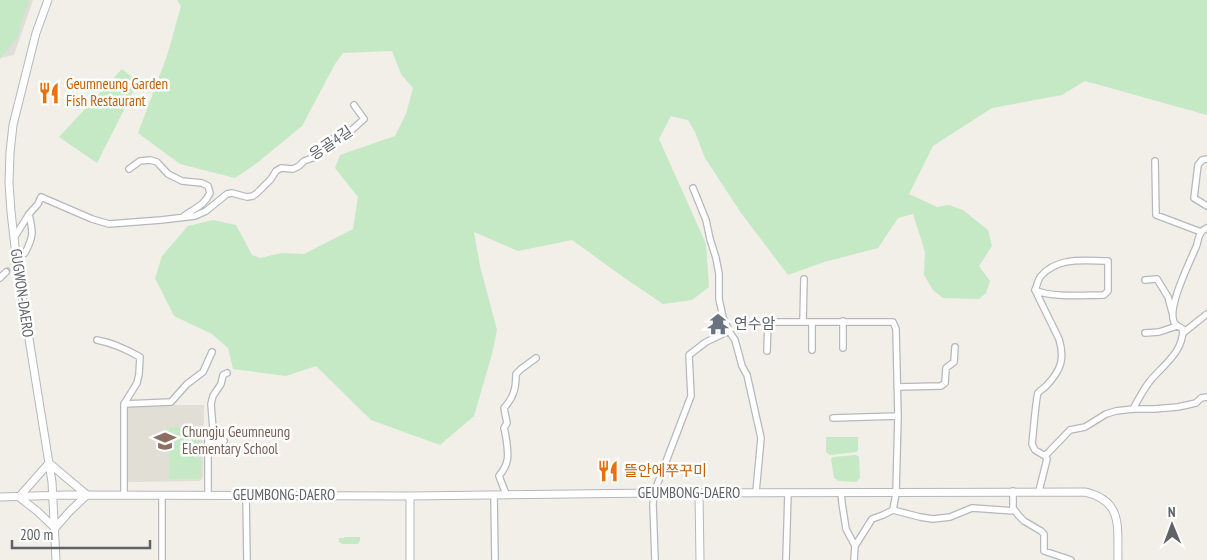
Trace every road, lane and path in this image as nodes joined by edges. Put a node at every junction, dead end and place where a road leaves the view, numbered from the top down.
1 (48, 0) edge
2 (354, 105) dead end
3 (1207, 159) edge
4 (1155, 161) dead end
5 (130, 169) dead end
6 (693, 188) dead end
7 (1207, 206) edge
8 (29, 214) junction
9 (182, 217) junction
10 (1207, 228) edge
11 (1201, 232) junction
12 (14, 238) junction
13 (24, 253) tunnel mouth
14 (6, 272) tunnel mouth
15 (0, 278) edge
16 (804, 279) dead end
17 (1145, 280) dead end
18 (1035, 290) junction
19 (1173, 314) junction
20 (1207, 314) edge
21 (843, 321) junction
22 (803, 322) junction
23 (812, 322) junction
24 (1177, 326) junction
25 (729, 331) junction
26 (1145, 333) dead end
27 (1183, 333) junction
28 (97, 340) dead end
29 (955, 347) dead end
30 (844, 348) dead end
31 (812, 350) dead end
32 (767, 351) dead end
33 (212, 352) dead end
34 (536, 358) dead end
35 (227, 373) dead end
36 (897, 387) junction
37 (1207, 397) edge
38 (124, 404) junction
39 (1133, 409) junction
40 (898, 416) junction
41 (833, 418) dead end
42 (1045, 456) junction
43 (49, 464) junction
44 (1013, 491) junction
45 (1039, 491) junction
46 (756, 492) junction
47 (841, 492) junction
48 (896, 492) junction
49 (654, 493) junction
50 (699, 493) junction
51 (788, 493) junction
52 (494, 494) junction
53 (506, 494) junction
54 (87, 495) junction
55 (124, 495) junction
56 (162, 495) junction
57 (208, 495) junction
58 (246, 495) junction
59 (53, 496) junction
60 (410, 496) junction
61 (0, 497) edge
62 (19, 497) junction
63 (894, 510) junction
64 (1015, 511) junction
65 (55, 528) junction
66 (855, 546) junction
67 (56, 560) edge
68 (162, 560) edge
69 (247, 560) edge
70 (410, 560) edge
71 (495, 560) edge
72 (655, 560) edge
73 (700, 560) edge
74 (786, 560) edge
75 (854, 560) edge
76 (1070, 560) edge
77 (1118, 560) edge

1 - 12 street, GUGWON-DAERO
2 - 9 street, 응골4길
3 - 7 street
4 - 11 street
5 - 9 street, 응골4길
6 - 25 street
8 - 9 street, 응골4길
8 - 12 street, 응골4길
8 - 13 street
10 - 11 street
11 - 19 street
12 - 43 street, GUGWON-DAERO
14 - 15 street
16 - 22 street
17 - 19 street
18 - 18 street
18 - 42 street
19 - 24 street
20 - 27 street
21 - 23 street
21 - 30 street
21 - 36 street
22 - 23 street
22 - 32 street
23 - 31 street
24 - 26 street
24 - 27 street
25 - 46 street
25 - 49 street
27 - 39 street
28 - 38 street
29 - 36 street
33 - 38 street
34 - 53 street
35 - 57 street
36 - 40 street
37 - 39 street
38 - 55 street
39 - 42 street
40 - 41 street
40 - 48 street
42 - 45 street
43 - 54 street
43 - 59 street, GUGWON-DAERO
43 - 62 street
44 - 45 street, GEUMBONG-DAERO
44 - 48 street, GEUMBONG-DAERO
44 - 64 street
45 - 77 street, GEUMBONG-DAERO
46 - 50 street, GEUMBONG-DAERO
46 - 51 street, GEUMBONG-DAERO
47 - 48 street, GEUMBONG-DAERO
47 - 51 street, GEUMBONG-DAERO
47 - 66 street
48 - 63 street
49 - 50 street, GEUMBONG-DAERO
49 - 53 street, GEUMBONG-DAERO
49 - 72 street
50 - 73 street
51 - 74 street
52 - 53 street, GEUMBONG-DAERO
52 - 60 street, GEUMBONG-DAERO
52 - 71 street
54 - 55 street, GEUMBONG-DAERO
54 - 59 street, GEUMBONG-DAERO
54 - 65 street
55 - 56 street, GEUMBONG-DAERO
56 - 57 street, GEUMBONG-DAERO
56 - 68 street
57 - 58 street, GEUMBONG-DAERO
58 - 60 street, GEUMBONG-DAERO
58 - 69 street
59 - 62 street, GEUMBONG-DAERO
59 - 65 street, GUGWON-DAERO
60 - 70 street
61 - 62 street
62 - 65 street
63 - 64 street
63 - 66 street
64 - 76 street
65 - 67 street, GUGWON-DAERO
66 - 75 street

